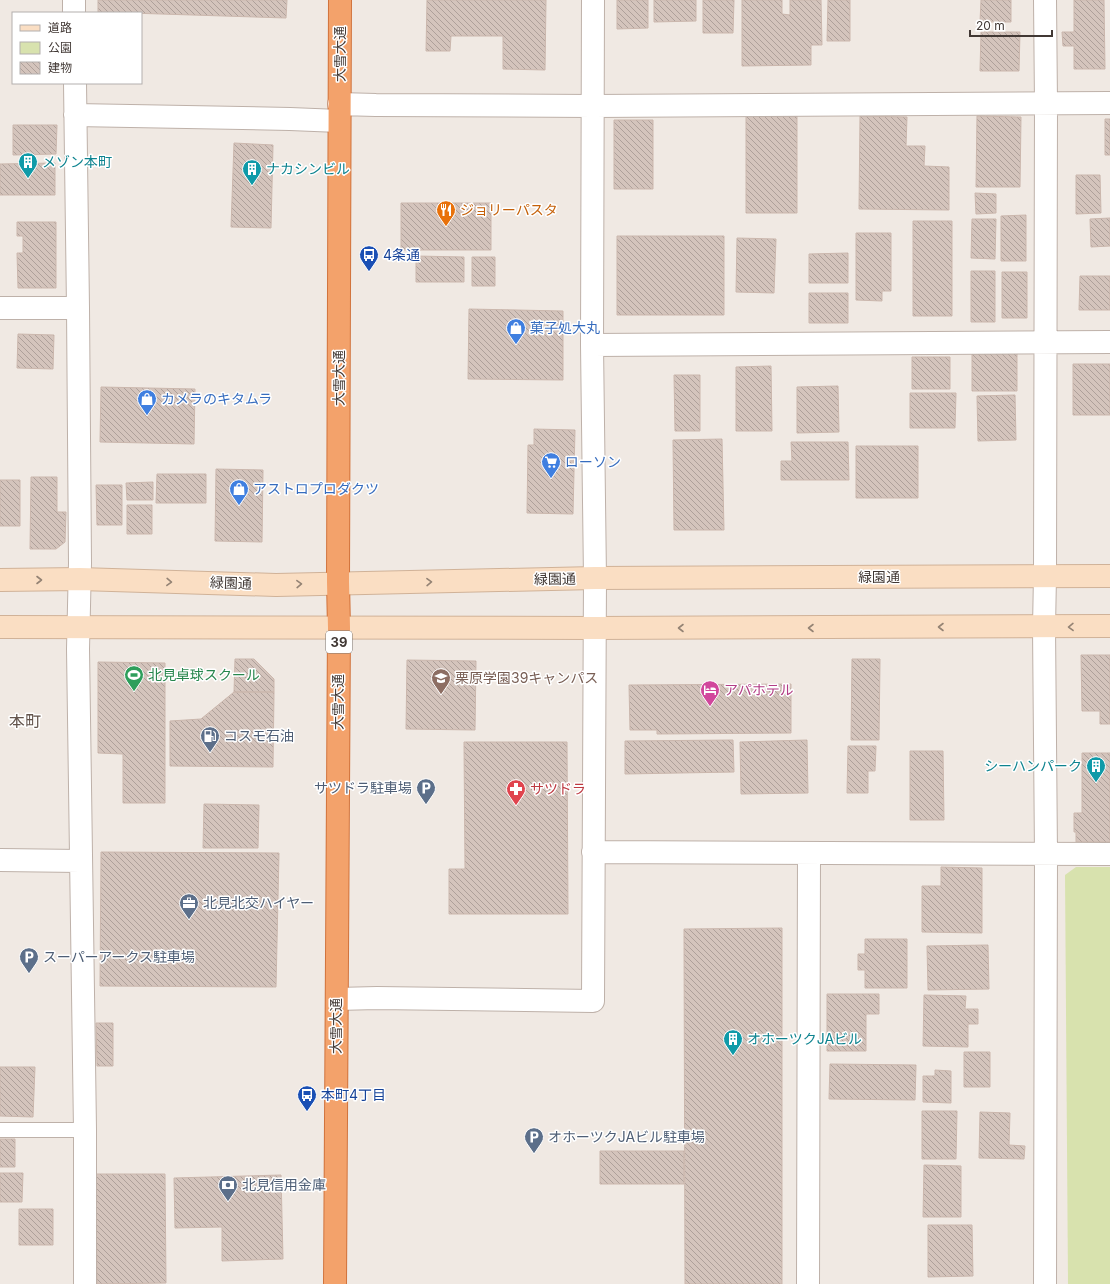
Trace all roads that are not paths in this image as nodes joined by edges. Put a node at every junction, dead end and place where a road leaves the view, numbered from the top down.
1 (74, 0) edge
2 (340, 0) edge
3 (593, 0) edge
4 (1045, 0) edge
5 (74, 12) edge
6 (75, 84) edge
7 (1046, 104) junction
8 (1110, 104) edge
9 (593, 106) junction
10 (339, 113) junction
11 (75, 115) junction
12 (0, 308) edge
13 (78, 308) junction
14 (1110, 342) edge
15 (1046, 343) junction
16 (592, 345) junction
17 (1046, 576) junction
18 (1110, 576) edge
19 (595, 578) junction
20 (80, 579) junction
21 (0, 580) edge
22 (338, 582) junction
23 (1110, 626) edge
24 (0, 627) edge
25 (79, 627) junction
26 (1044, 627) junction
27 (339, 628) junction
28 (595, 628) junction
29 (593, 852) junction
30 (809, 853) junction
31 (1110, 854) edge
32 (1046, 855) junction
33 (0, 860) edge
34 (80, 861) junction
35 (337, 999) junction
36 (0, 1130) edge
37 (84, 1130) junction
38 (84, 1284) edge
39 (335, 1284) edge
40 (808, 1284) edge
41 (1045, 1284) edge

1 - 5 street
2 - 10 highway, 大雪大通 / 39
3 - 9 street
4 - 7 street
6 - 11 street
7 - 8 street
7 - 9 street
7 - 15 street
9 - 10 street
9 - 16 street
10 - 11 street
10 - 22 highway, 大雪大通 / 39
11 - 13 street
12 - 13 street
13 - 20 street
14 - 15 street
15 - 16 street
15 - 17 street
16 - 19 street
17 - 18 street, 緑園通
17 - 19 street, 緑園通
17 - 26 street
22 -> 19 street, 緑園通
19 - 28 street
21 -> 20 street, 緑園通
20 -> 22 street, 緑園通
20 - 25 street
22 - 27 highway, 大雪大通 / 39
23 -> 26 street
24 - 25 street
25 - 27 street
25 - 34 street
26 -> 28 street
26 - 32 street
27 - 28 street
27 - 35 highway, 大雪大通 / 39
28 - 29 street
29 - 30 street
29 - 35 street
30 - 32 street
30 - 40 street
31 - 32 street
32 - 41 street
33 - 34 street
34 - 37 street
35 - 39 highway, 大雪大通 / 39
36 - 37 lane
37 - 38 street

